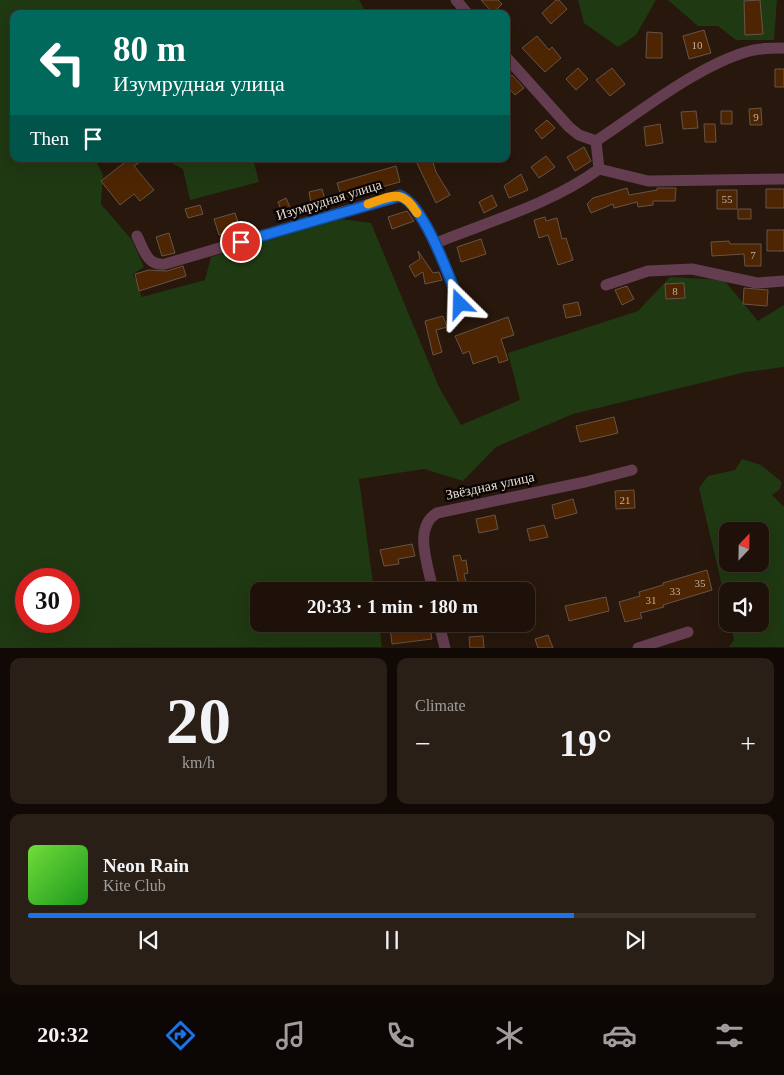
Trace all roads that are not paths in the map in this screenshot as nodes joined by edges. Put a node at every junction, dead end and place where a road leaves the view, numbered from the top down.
1 (456, 0) edge
2 (465, 10) edge
3 (784, 48) edge
4 (510, 61) edge
5 (596, 141) junction
6 (599, 169) junction
7 (784, 179) edge
8 (137, 236) dead end
9 (436, 243) junction
10 (784, 281) edge
11 (606, 284) dead end
12 (460, 304) dead end
13 (632, 470) dead end
14 (431, 582) edge
15 (441, 632) edge
16 (688, 632) dead end
17 (445, 648) edge
18 (638, 648) edge

1 - 2 street
3 - 5 street
4 - 5 street
5 - 6 street
6 - 7 street
6 - 9 street
8 - 9 street, Изумрудная улица
9 - 12 street, Изумрудная улица
10 - 11 street
13 - 14 street, Звёздная улица
15 - 17 street
16 - 18 street

